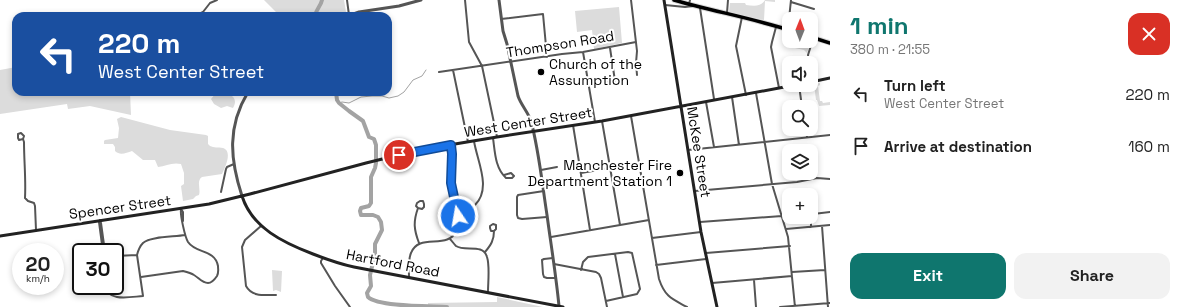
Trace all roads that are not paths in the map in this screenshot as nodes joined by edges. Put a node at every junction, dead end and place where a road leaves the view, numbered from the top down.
1 (217, 0) edge
2 (346, 0) edge
3 (418, 0) edge
4 (464, 0) edge
5 (499, 0) edge
6 (631, 0) edge
7 (664, 0) edge
8 (674, 0) edge
9 (728, 0) edge
10 (791, 1) edge
11 (691, 3) edge
12 (665, 5) junction
13 (700, 8) junction
14 (814, 9) dead end
15 (202, 12) edge
16 (348, 12) edge
17 (359, 12) edge
18 (790, 12) edge
19 (727, 14) junction
20 (742, 17) junction
21 (501, 19) junction
22 (776, 26) junction
23 (782, 28) edge
24 (818, 39) edge
25 (636, 42) junction
26 (830, 43) edge
27 (610, 48) junction
28 (583, 52) junction
29 (547, 57) junction
30 (511, 62) junction
31 (482, 66) junction
32 (453, 70) junction
33 (439, 72) dead end
34 (637, 75) dead end
35 (830, 78) edge
36 (818, 80) edge
37 (589, 85) junction
38 (782, 87) edge
39 (779, 88) junction
40 (756, 93) junction
41 (746, 95) junction
42 (246, 96) edge
43 (732, 97) junction
44 (714, 100) junction
45 (706, 102) junction
46 (681, 106) junction
47 (631, 116) junction
48 (602, 121) junction
49 (595, 122) junction
50 (573, 125) junction
51 (533, 132) junction
52 (830, 135) edge
53 (497, 137) junction
54 (493, 138) junction
55 (807, 138) joint
56 (23, 139) dead end
57 (474, 141) junction
58 (468, 142) junction
59 (765, 142) junction
60 (451, 145) junction
61 (739, 145) junction
62 (714, 147) junction
63 (688, 150) junction
64 (640, 163) junction
65 (234, 164) junction
66 (557, 167) dead end
67 (610, 168) junction
68 (541, 170) junction
69 (581, 173) junction
70 (504, 175) junction
71 (830, 178) edge
72 (772, 184) junction
73 (695, 191) junction
74 (221, 192) dead end
75 (544, 192) junction
76 (242, 196) junction
77 (457, 207) junction
78 (418, 208) junction
79 (181, 209) junction
80 (830, 212) edge
81 (818, 213) edge
82 (547, 216) junction
83 (782, 216) joint
84 (100, 220) junction
85 (649, 220) junction
86 (700, 222) junction
87 (784, 224) edge
88 (262, 225) junction
89 (620, 225) junction
90 (830, 225) edge
91 (822, 226) junction
92 (811, 227) joint
93 (786, 229) junction
94 (36, 230) junction
95 (590, 230) junction
96 (494, 231) dead end
97 (702, 232) junction
98 (185, 235) junction
99 (0, 236) edge
100 (550, 237) junction
101 (652, 238) junction
102 (450, 239) junction
103 (102, 243) edge
104 (419, 243) junction
105 (790, 246) junction
106 (485, 252) junction
107 (706, 253) junction
108 (615, 254) junction
109 (137, 255) junction
110 (124, 256) edge
111 (322, 258) junction
112 (553, 258) junction
113 (707, 259) junction
114 (554, 264) junction
115 (656, 265) junction
116 (581, 270) junction
117 (826, 270) junction
118 (792, 272) junction
119 (792, 276) junction
120 (141, 277) junction
121 (408, 278) junction
122 (556, 278) junction
123 (754, 280) junction
124 (712, 283) junction
125 (488, 292) junction
126 (111, 295) edge
127 (276, 295) dead end
128 (623, 297) junction
129 (606, 300) junction
130 (829, 303) edge
131 (559, 306) edge
132 (795, 306) edge
133 (350, 307) edge
134 (563, 307) edge
135 (607, 307) edge
136 (687, 307) edge
137 (717, 307) edge
138 (756, 307) edge
139 (780, 307) edge
140 (828, 307) edge

1 - 15 street
2 - 16 street
3 - 17 street
4 - 31 street
5 - 21 street
6 - 25 street
7 - 12 main road, McKee Street
8 - 11 main road
9 - 19 street
10 - 14 street
10 - 18 street
11 - 12 street
11 - 13 main road
12 - 46 main road, McKee Street
13 - 19 main road
13 - 44 street
19 - 20 main road
20 - 22 main road
20 - 41 street
21 - 29 street
21 - 30 street
22 - 23 main road
22 - 39 street
24 - 26 main road
25 - 27 street, Thompson Road
25 - 34 street
27 - 28 street, Thompson Road
27 - 37 street
28 - 29 street, Thompson Road
28 - 37 street
29 - 30 street, Thompson Road
30 - 31 street, Thompson Road
30 - 51 street
31 - 32 street, Thompson Road
31 - 53 street
32 - 33 street, Thompson Road
32 - 58 street
35 - 36 main road
37 - 49 street
38 - 39 main road, West Center Street
39 - 40 main road, West Center Street
40 - 41 main road, West Center Street
40 - 59 street
41 - 43 main road, West Center Street
42 - 65 street
43 - 44 main road, West Center Street
43 - 61 street
44 - 45 main road, West Center Street
45 - 46 main road, West Center Street
45 - 62 street
46 - 47 main road, West Center Street
46 - 63 main road, McKee Street
47 - 48 main road, West Center Street
47 - 64 street
48 - 49 main road, West Center Street
48 - 67 street
49 - 50 main road, West Center Street
50 - 51 main road, West Center Street
50 - 69 street
51 - 53 main road, West Center Street
51 - 68 street
52 - 55 street
53 - 54 main road, West Center Street
54 - 57 main road, West Center Street
54 - 70 street
55 - 59 street
56 - 94 street
57 - 58 main road, West Center Street
57 - 77 street
58 - 60 main road, West Center Street
59 - 61 street
59 - 72 street
60 - 76 main road, West Center Street
60 - 77 street
61 - 62 street
62 - 63 street
63 - 73 main road, McKee Street
64 - 67 street
64 - 85 street
65 - 74 street
65 - 76 street
66 - 68 street
67 - 69 street
67 - 89 street
68 - 75 street
69 - 95 street
70 - 70 street
71 - 72 street
72 - 73 street
72 - 83 street
73 - 86 main road, McKee Street
75 - 82 street
75 - 82 street
76 - 79 main road, Spencer Street
76 - 88 main road, Hartford Road
77 - 102 street
78 - 78 street
78 - 104 street
79 - 84 main road, Spencer Street
79 - 98 street
80 - 81 street
82 - 100 street
83 - 86 street
84 - 94 main road, Spencer Street
84 - 103 street
85 - 89 street
85 - 101 street
86 - 97 main road, McKee Street
87 - 93 street
88 - 111 main road, Hartford Road
88 - 127 street
89 - 95 street
90 - 91 street
91 - 92 street
91 - 117 street
92 - 93 street
93 - 105 street
94 - 99 main road, Spencer Street
95 - 100 street
96 - 106 street
97 - 101 street
97 - 107 main road, McKee Street
98 - 109 street
98 - 120 street
100 - 112 street
101 - 115 street
102 - 104 street
102 - 106 street
104 - 121 street
105 - 107 street
105 - 118 street
106 - 125 street
107 - 113 main road, McKee Street
108 - 116 street
108 - 128 street
108 - 128 street
109 - 110 street
109 - 120 street
111 - 121 main road, Hartford Road
111 - 133 street
112 - 114 street
112 - 122 street
113 - 115 street
113 - 124 main road, McKee Street
114 - 116 street
114 - 122 street
115 - 136 street
116 - 129 street
117 - 118 street
117 - 130 street
118 - 119 street
119 - 123 street
119 - 132 street
120 - 126 street
121 - 125 main road, Hartford Road
122 - 131 street
123 - 124 street
123 - 138 street
124 - 137 main road, McKee Street
125 - 131 main road, Hartford Road
128 - 129 street
129 - 135 street
130 - 132 street
130 - 140 street
131 - 134 main road, Hartford Road
132 - 139 street

